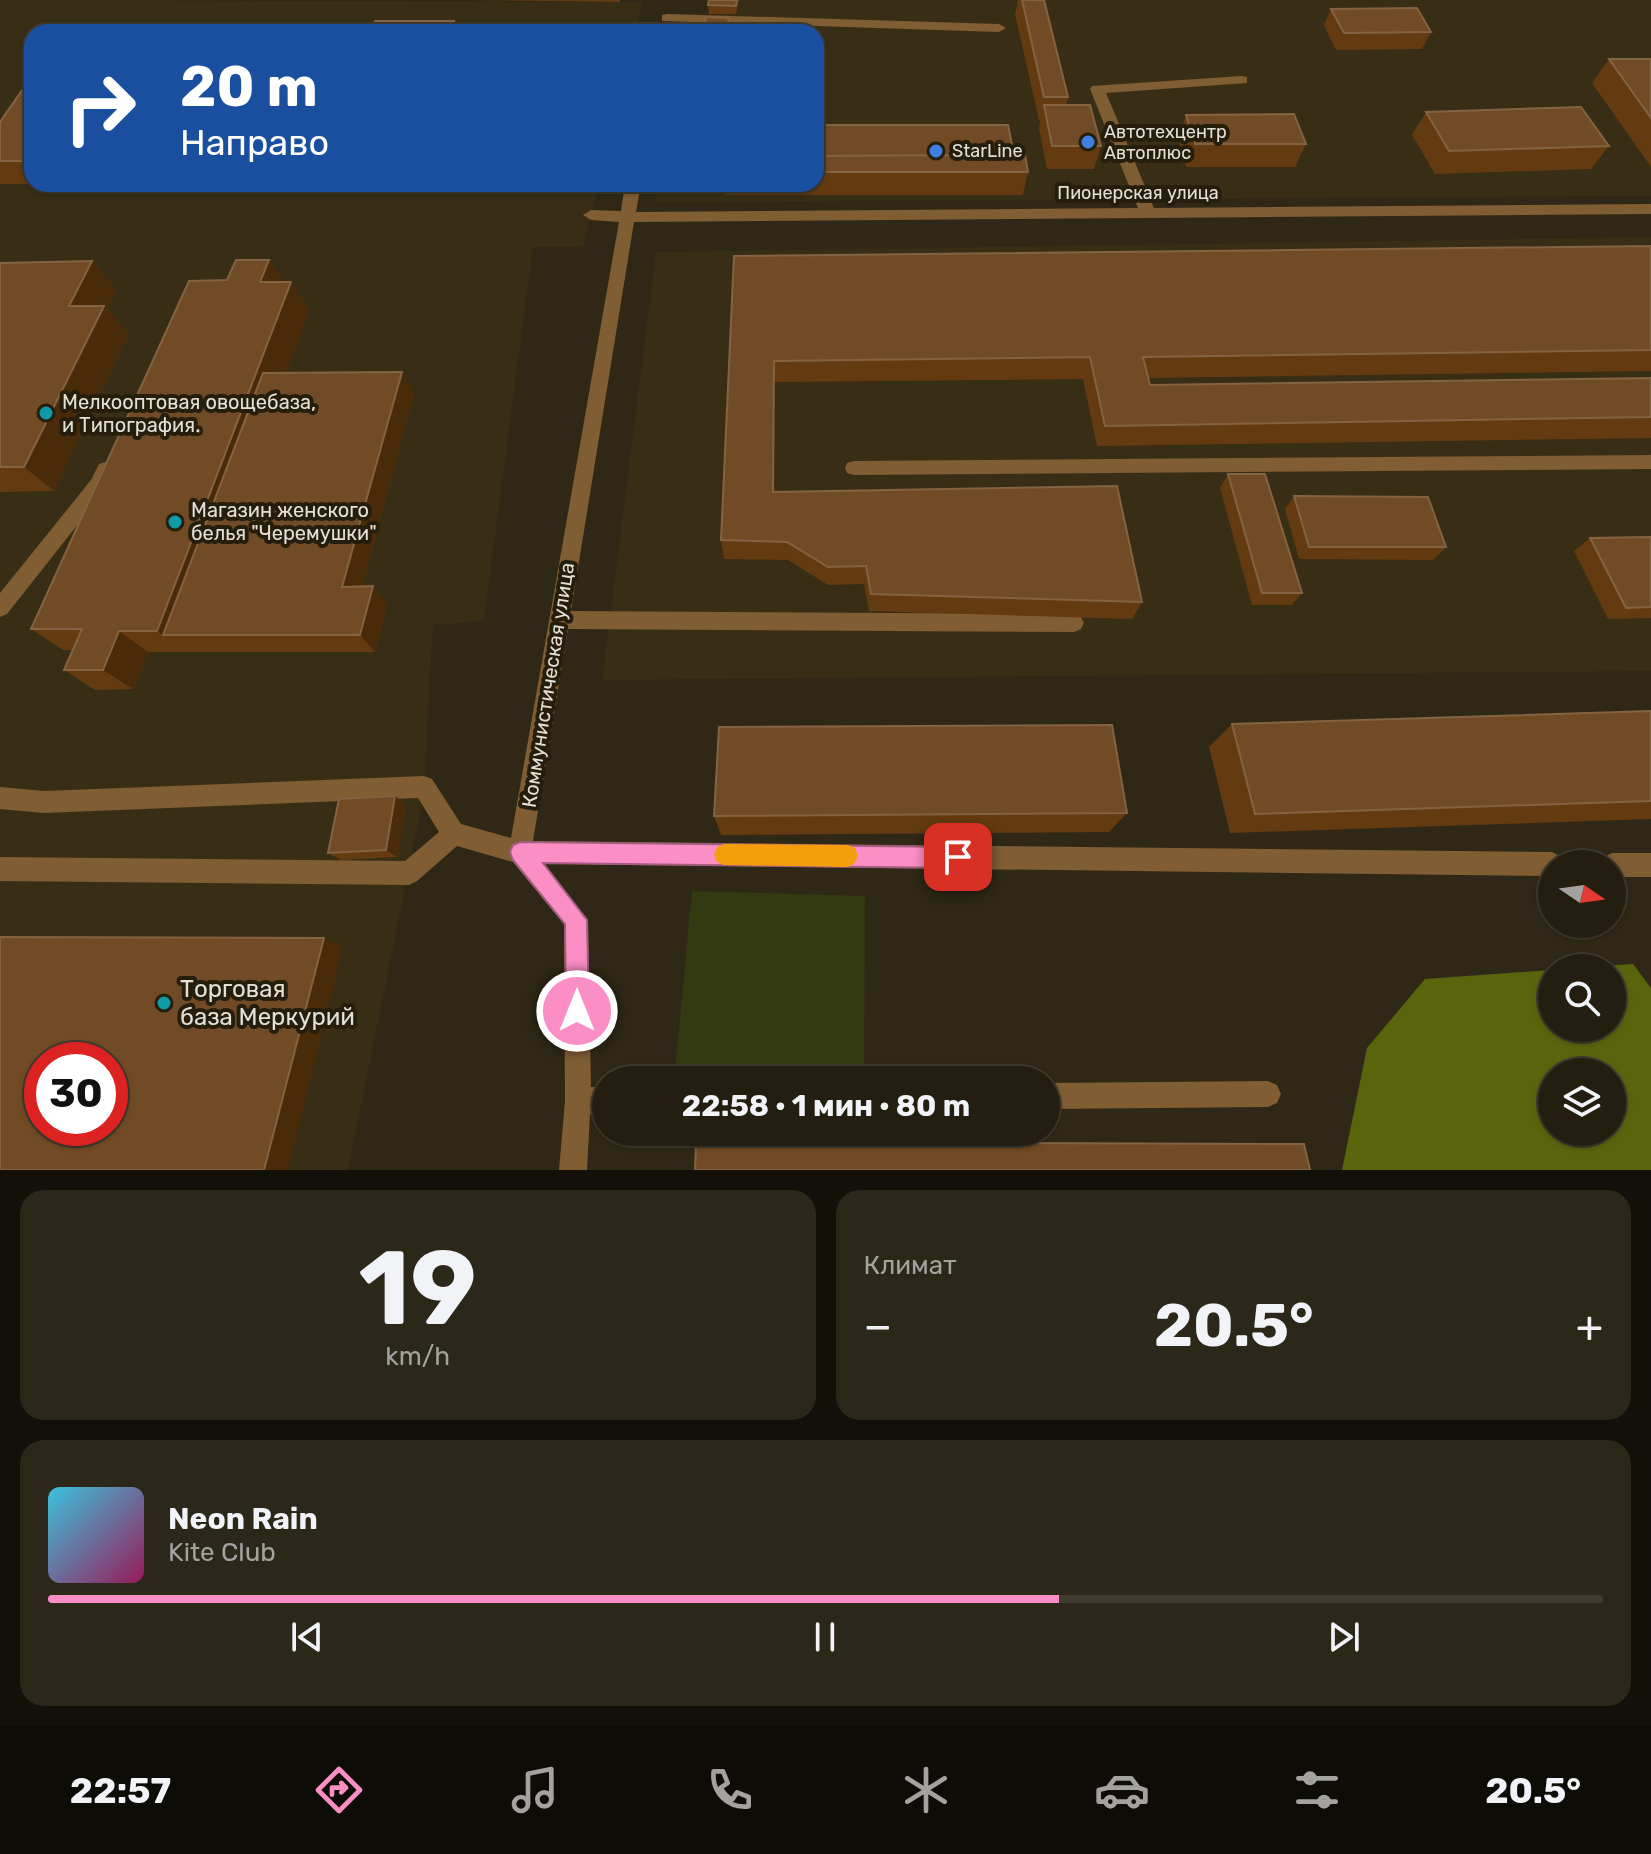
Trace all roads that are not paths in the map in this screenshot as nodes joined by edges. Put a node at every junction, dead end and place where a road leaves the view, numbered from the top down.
1 (671, 0) edge
2 (666, 24) edge
3 (824, 26) edge
4 (999, 28) dead end
5 (1242, 80) dead end
6 (631, 192) edge
7 (1651, 209) edge
8 (1148, 213) junction
9 (591, 215) dead end
10 (626, 217) junction
11 (112, 458) edge
12 (1651, 462) edge
13 (854, 468) dead end
14 (0, 608) edge
15 (559, 620) junction
16 (1074, 623) edge
17 (0, 798) edge
18 (454, 834) junction
19 (520, 852) junction
20 (1538, 864) edge
21 (1626, 865) edge
22 (1651, 865) edge
23 (0, 869) edge
24 (1268, 1094) dead end
25 (1060, 1096) edge
26 (592, 1100) edge
27 (578, 1101) junction
28 (573, 1170) edge

1 - 2 street
3 - 4 street
5 - 8 street
6 - 10 street, Коммунистическая улица
7 - 8 street, Пионерская улица
8 - 10 street, Пионерская улица
9 - 10 street, Пионерская улица
10 - 15 street, Коммунистическая улица
11 - 14 street
12 - 13 street
15 - 16 street
15 - 19 street, Коммунистическая улица
17 - 18 street
18 - 19 street
18 - 23 street
19 - 20 street
19 - 27 street
21 - 22 street
24 - 25 street
26 - 27 street
27 - 28 street

